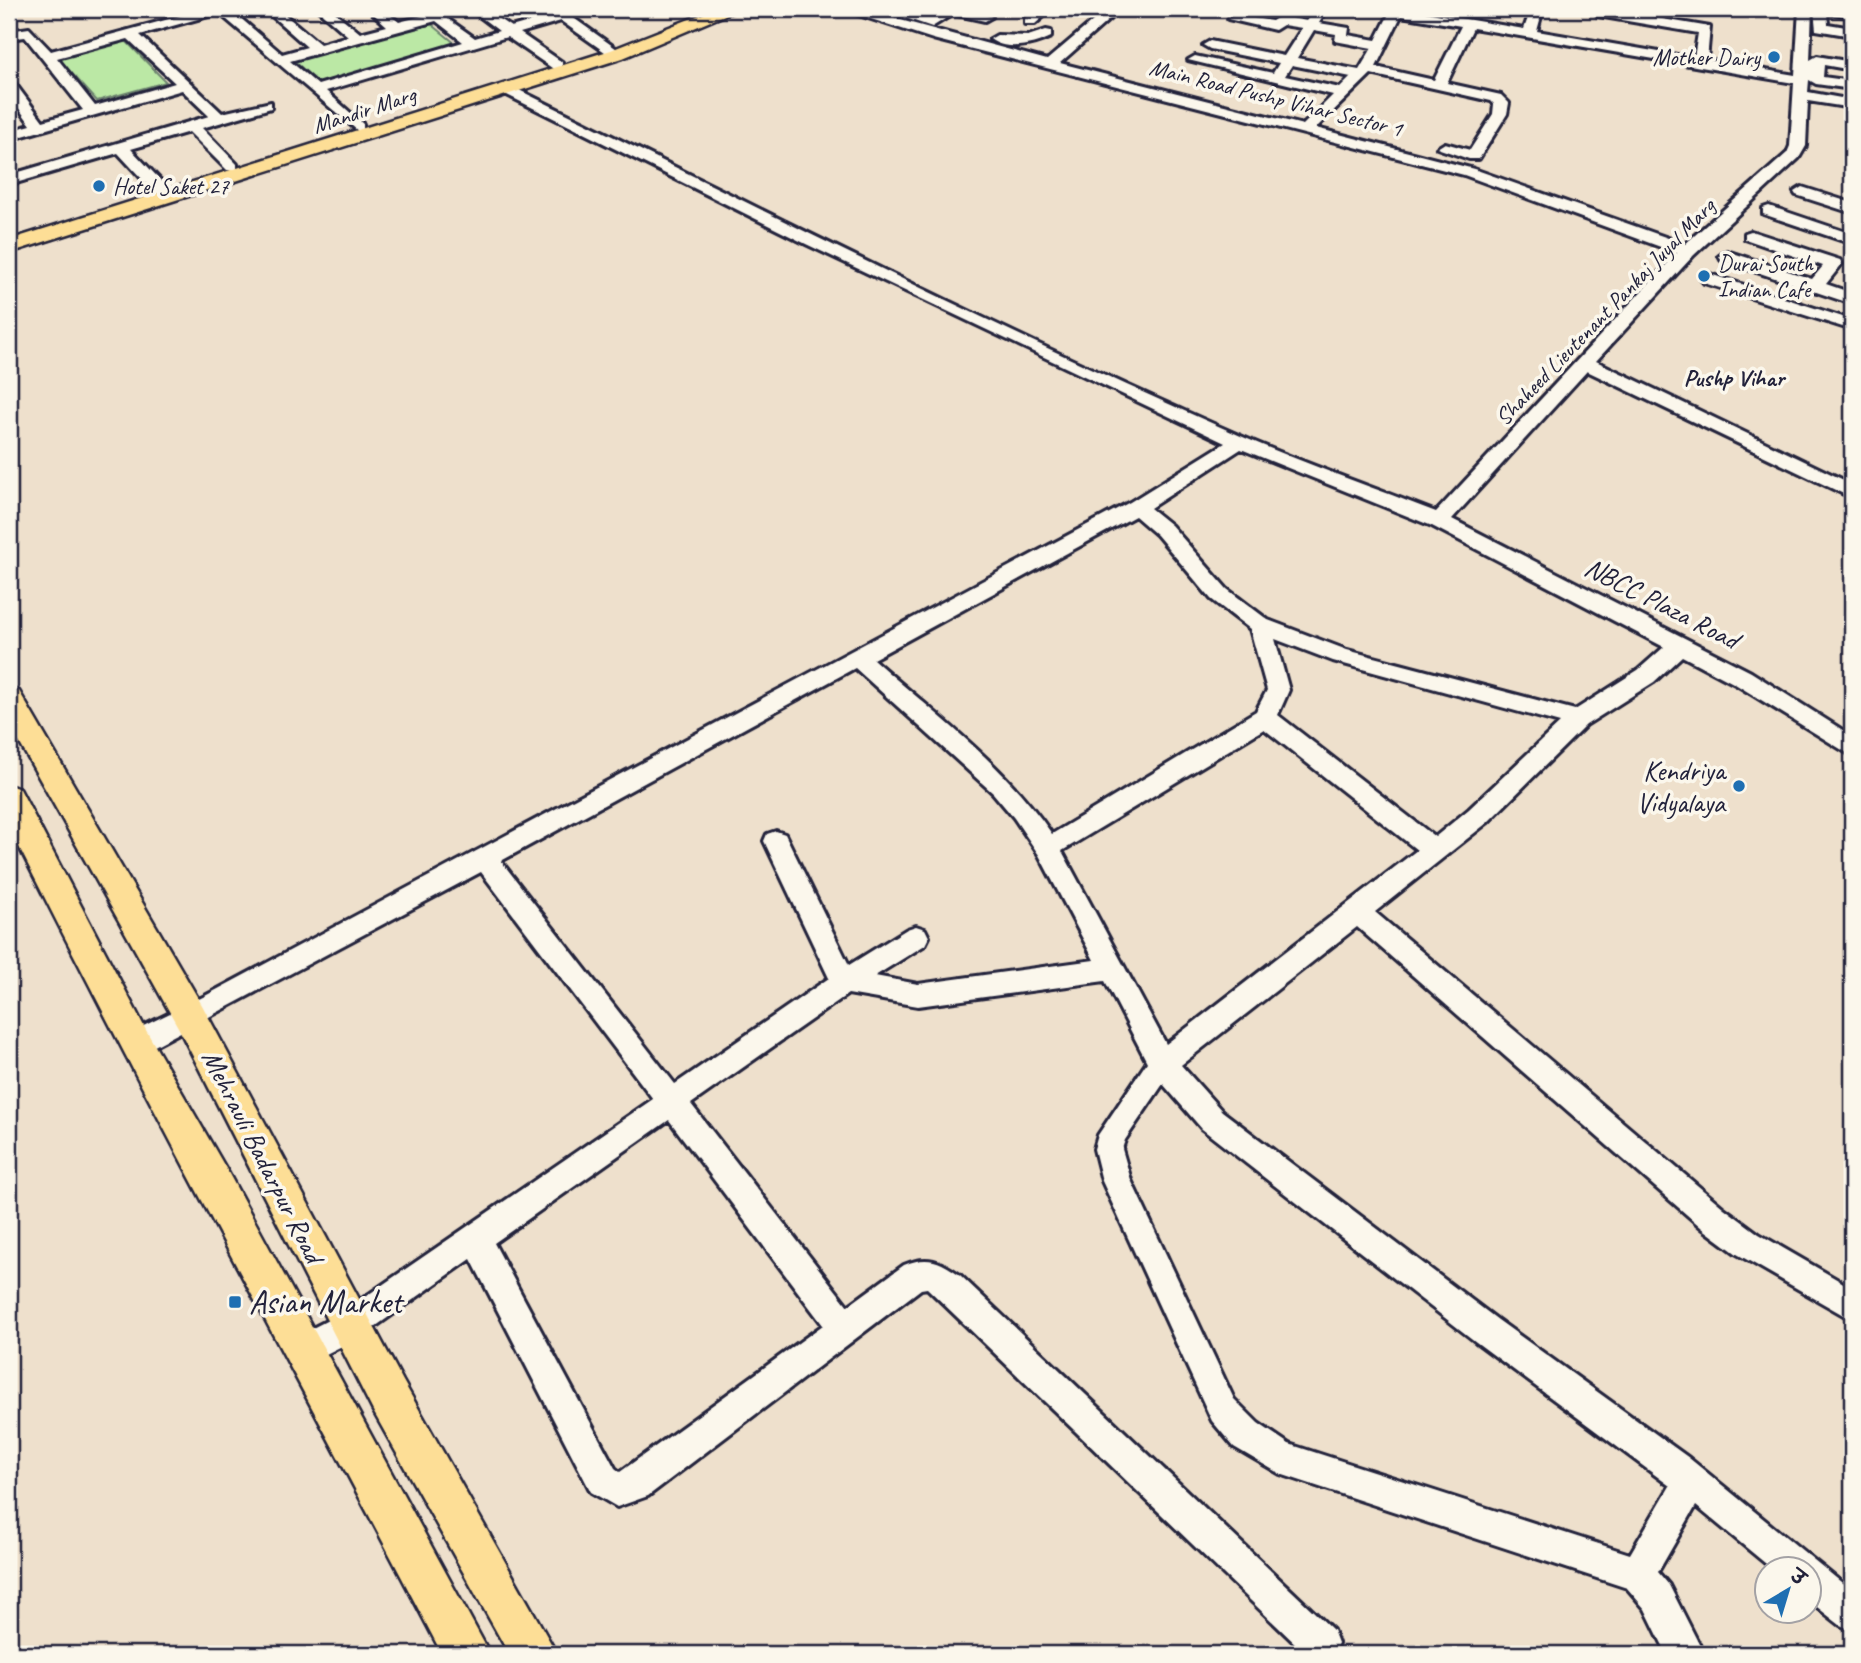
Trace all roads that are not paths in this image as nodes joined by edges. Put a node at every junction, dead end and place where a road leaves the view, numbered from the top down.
1 (221, 9) edge
2 (270, 9) edge
3 (323, 9) edge
4 (374, 9) edge
5 (476, 9) edge
6 (712, 9) edge
7 (730, 9) edge
8 (846, 9) edge
9 (950, 9) edge
10 (1115, 9) edge
11 (1321, 9) edge
12 (1537, 9) edge
13 (1806, 9) edge
14 (1822, 9) edge
15 (1393, 10) edge
16 (433, 12) edge
17 (558, 13) edge
18 (1603, 13) dead end
19 (1852, 13) edge
20 (897, 14) edge
21 (1037, 19) edge
22 (932, 23) junction
23 (1469, 23) junction
24 (1310, 25) junction
25 (1275, 26) junction
26 (397, 27) junction
27 (1227, 27) edge
28 (1646, 31) edge
29 (509, 32) junction
30 (967, 32) junction
31 (1852, 32) edge
32 (1529, 33) junction
33 (131, 34) junction
34 (9, 35) edge
35 (358, 38) junction
36 (1062, 38) dead end
37 (1340, 38) junction
38 (1313, 41) junction
39 (472, 43) junction
40 (1825, 43) dead end
41 (1380, 45) junction
42 (1852, 47) edge
43 (318, 49) junction
44 (613, 51) junction
45 (46, 57) junction
46 (280, 59) junction
47 (1288, 61) junction
48 (1700, 62) junction
49 (1050, 64) junction
50 (557, 65) junction
51 (1852, 66) edge
52 (1364, 72) junction
53 (1276, 78) junction
54 (1440, 84) junction
55 (9, 85) edge
56 (185, 85) junction
57 (1852, 85) edge
58 (1799, 88) junction
59 (315, 90) junction
60 (508, 90) junction
61 (1343, 93) junction
62 (266, 104) dead end
63 (1852, 104) edge
64 (92, 112) junction
65 (219, 118) junction
66 (192, 126) junction
67 (40, 127) junction
68 (358, 127) junction
69 (1307, 129) junction
70 (9, 136) edge
71 (1344, 138) junction
72 (1423, 143) dead end
73 (121, 147) junction
74 (1328, 148) dead end
75 (9, 157) edge
76 (232, 167) junction
77 (16, 178) edge
78 (161, 190) junction
79 (1801, 192) dead end
80 (1852, 208) edge
81 (1769, 211) dead end
82 (1751, 236) dead end
83 (9, 238) edge
84 (1852, 239) edge
85 (9, 247) edge
86 (1688, 251) junction
87 (1727, 256) dead end
88 (1710, 279) dead end
89 (1815, 286) junction
90 (1852, 299) edge
91 (1851, 330) edge
92 (1585, 363) junction
93 (1239, 442) junction
94 (1852, 492) edge
95 (1137, 507) junction
96 (1439, 521) junction
97 (1260, 625) junction
98 (1680, 645) junction
99 (859, 659) junction
100 (9, 698) edge
101 (1265, 717) junction
102 (1578, 719) junction
103 (1852, 747) edge
104 (9, 797) edge
105 (776, 841) dead end
106 (1048, 848) junction
107 (1434, 850) junction
108 (485, 858) junction
109 (1357, 912) junction
110 (916, 937) dead end
111 (1112, 969) junction
112 (845, 982) junction
113 (190, 1016) junction
114 (135, 1044) junction
115 (1162, 1063) junction
116 (672, 1105) junction
117 (476, 1239) junction
118 (1852, 1305) edge
119 (351, 1325) junction
120 (845, 1328) junction
121 (302, 1350) junction
122 (1691, 1482) junction
123 (1780, 1554) edge
124 (1639, 1574) junction
125 (1822, 1588) edge
126 (1852, 1613) edge
127 (1320, 1643) dead end
128 (467, 1654) edge
129 (534, 1654) edge
130 (1686, 1654) edge

1 - 33 street
1 - 46 street
2 - 43 street
3 - 35 street
4 - 26 street
5 - 29 street
6 - 44 main road, Mandir Marg
7 - 44 main road, Mandir Marg
8 - 20 street, Main Road Pushp Vihar Sector 1
9 - 22 street
9 - 30 street
10 - 49 street
11 - 24 street
12 - 32 street
13 - 58 street, Shaheed Lieutenant Pankaj Juyal Marg
14 - 19 street
14 - 31 street
15 - 23 street
15 - 41 street
16 - 26 street
16 - 39 street
17 - 29 street
17 - 44 street
18 - 28 street
20 - 22 street
20 - 49 street, Main Road Pushp Vihar Sector 1
21 - 30 street
21 - 36 street
22 - 30 street
23 - 32 street
23 - 54 street
24 - 25 street
24 - 37 street
24 - 38 street
25 - 27 street
25 - 38 street
26 - 35 street
27 - 47 street
27 - 53 street
28 - 32 street
28 - 48 street
28 - 48 street
29 - 39 street
29 - 50 street
33 - 45 street
33 - 56 street
34 - 45 street
35 - 43 street
37 - 38 street
37 - 41 street
38 - 47 street
39 - 59 street
40 - 42 street
41 - 52 street
43 - 46 street
44 - 50 main road, Mandir Marg
44 - 60 main road, Mandir Marg
45 - 64 street
46 - 59 street
47 - 52 street
47 - 53 street
48 - 58 street
49 - 69 street, Main Road Pushp Vihar Sector 1
50 - 68 main road, Mandir Marg
51 - 57 street
52 - 54 street
52 - 61 street
53 - 61 street
54 - 72 street
55 - 67 street
56 - 64 street
56 - 65 street
58 - 63 street
58 - 86 street, Shaheed Lieutenant Pankaj Juyal Marg
59 - 68 street
60 - 85 main road, Mandir Marg
60 - 93 street, NBCC Plaza Road
61 - 69 street
62 - 65 street
64 - 67 street
65 - 66 street
66 - 73 street
66 - 76 street
67 - 70 street
68 - 76 main road, Mandir Marg
69 - 71 street, Main Road Pushp Vihar Sector 1
71 - 74 street
71 - 86 street, Main Road Pushp Vihar Sector 1
73 - 77 street
73 - 78 street
75 - 77 street
76 - 78 main road, Mandir Marg
78 - 83 main road, Mandir Marg
79 - 80 street
81 - 84 street
82 - 89 street
86 - 92 street, Shaheed Lieutenant Pankaj Juyal Marg
87 - 89 street
88 - 91 street
89 - 90 street
92 - 94 street
92 - 96 street, Shaheed Lieutenant Pankaj Juyal Marg
93 - 95 street
93 - 96 street, NBCC Plaza Road
95 - 97 street
95 - 99 street
96 - 98 street, NBCC Plaza Road
97 - 101 street
97 - 102 street
98 - 102 street
98 - 103 street, NBCC Plaza Road
99 - 106 street
99 - 108 street
100 - 113 main road, Mehrauli Badarpur Road
101 - 106 street
101 - 107 street
102 - 107 street
104 - 114 main road, Mehrauli Badarpur Road
105 - 112 street
106 - 111 street
107 - 109 street
108 - 113 street
108 - 116 street
109 - 115 street
109 - 118 street
110 - 112 street
111 - 112 street
111 - 115 street
112 - 116 street
113 - 114 street
113 - 119 main road, Mehrauli Badarpur Road
114 - 121 main road, Mehrauli Badarpur Road
115 - 122 street
115 - 124 street
116 - 117 street
116 - 120 street
117 - 119 street
117 - 120 street
119 - 121 street
119 - 129 main road, Mehrauli Badarpur Road
120 - 127 street
121 - 128 main road, Mehrauli Badarpur Road
122 - 123 street
122 - 124 street
124 - 130 street
125 - 126 street

